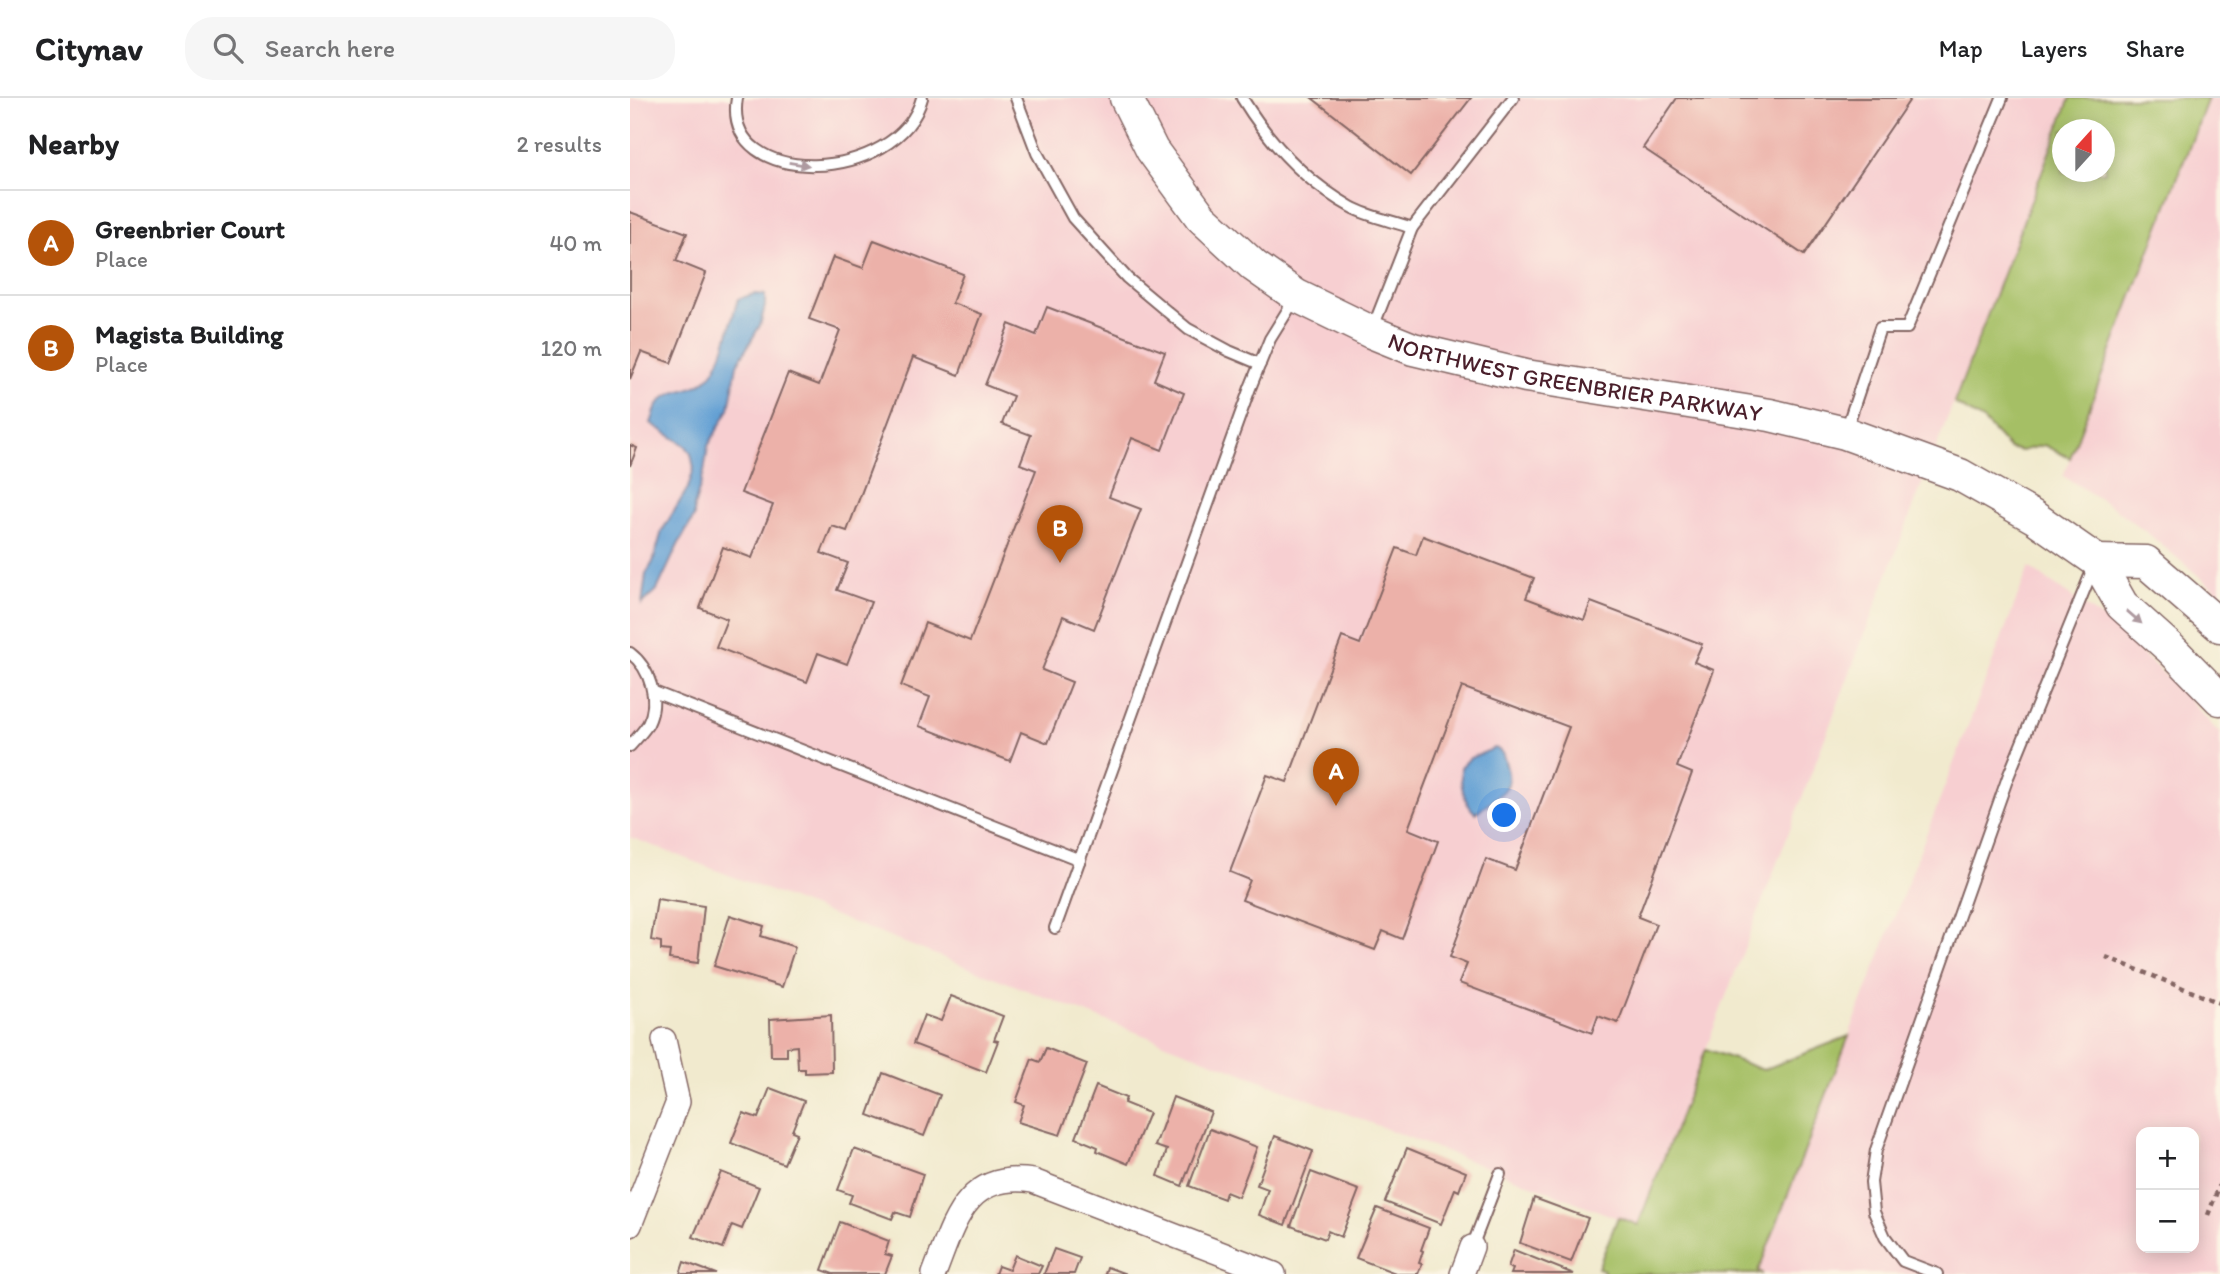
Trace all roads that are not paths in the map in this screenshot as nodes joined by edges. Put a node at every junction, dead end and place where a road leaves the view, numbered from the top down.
1 (737, 98) edge
2 (922, 98) edge
3 (1016, 98) edge
4 (1126, 98) edge
5 (1241, 98) edge
6 (1513, 98) edge
7 (2002, 98) edge
8 (1412, 228) junction
9 (1297, 296) junction
10 (1371, 332) junction
11 (1260, 364) junction
12 (1845, 433) junction
13 (2097, 561) junction
14 (2220, 626) edge
15 (630, 653) edge
16 (653, 692) junction
17 (2220, 699) edge
18 (630, 746) edge
19 (1080, 860) junction
20 (1055, 928) dead end
21 (664, 1040) dead end
22 (1500, 1174) dead end
23 (630, 1225) edge
24 (1472, 1247) joint
25 (934, 1274) edge
26 (1274, 1274) edge
27 (1462, 1274) edge
28 (1937, 1274) edge

1 -> 2 lane
3 - 11 lane
4 - 9 street, NORTHWEST GREENBRIER PARKWAY
5 - 8 lane
6 - 8 lane
7 - 12 lane
8 - 10 lane
9 - 10 street, NORTHWEST GREENBRIER PARKWAY
9 - 11 lane
10 - 12 street, NORTHWEST GREENBRIER PARKWAY
11 - 19 lane
12 - 13 street, NORTHWEST GREENBRIER PARKWAY
13 - 14 street
13 -> 17 street, NORTHWEST GREENBRIER PARKWAY
13 - 28 lane
15 - 16 lane
16 - 18 lane
16 - 19 lane
19 - 20 lane
21 - 23 street
22 - 24 lane
24 - 27 street
25 - 26 street

